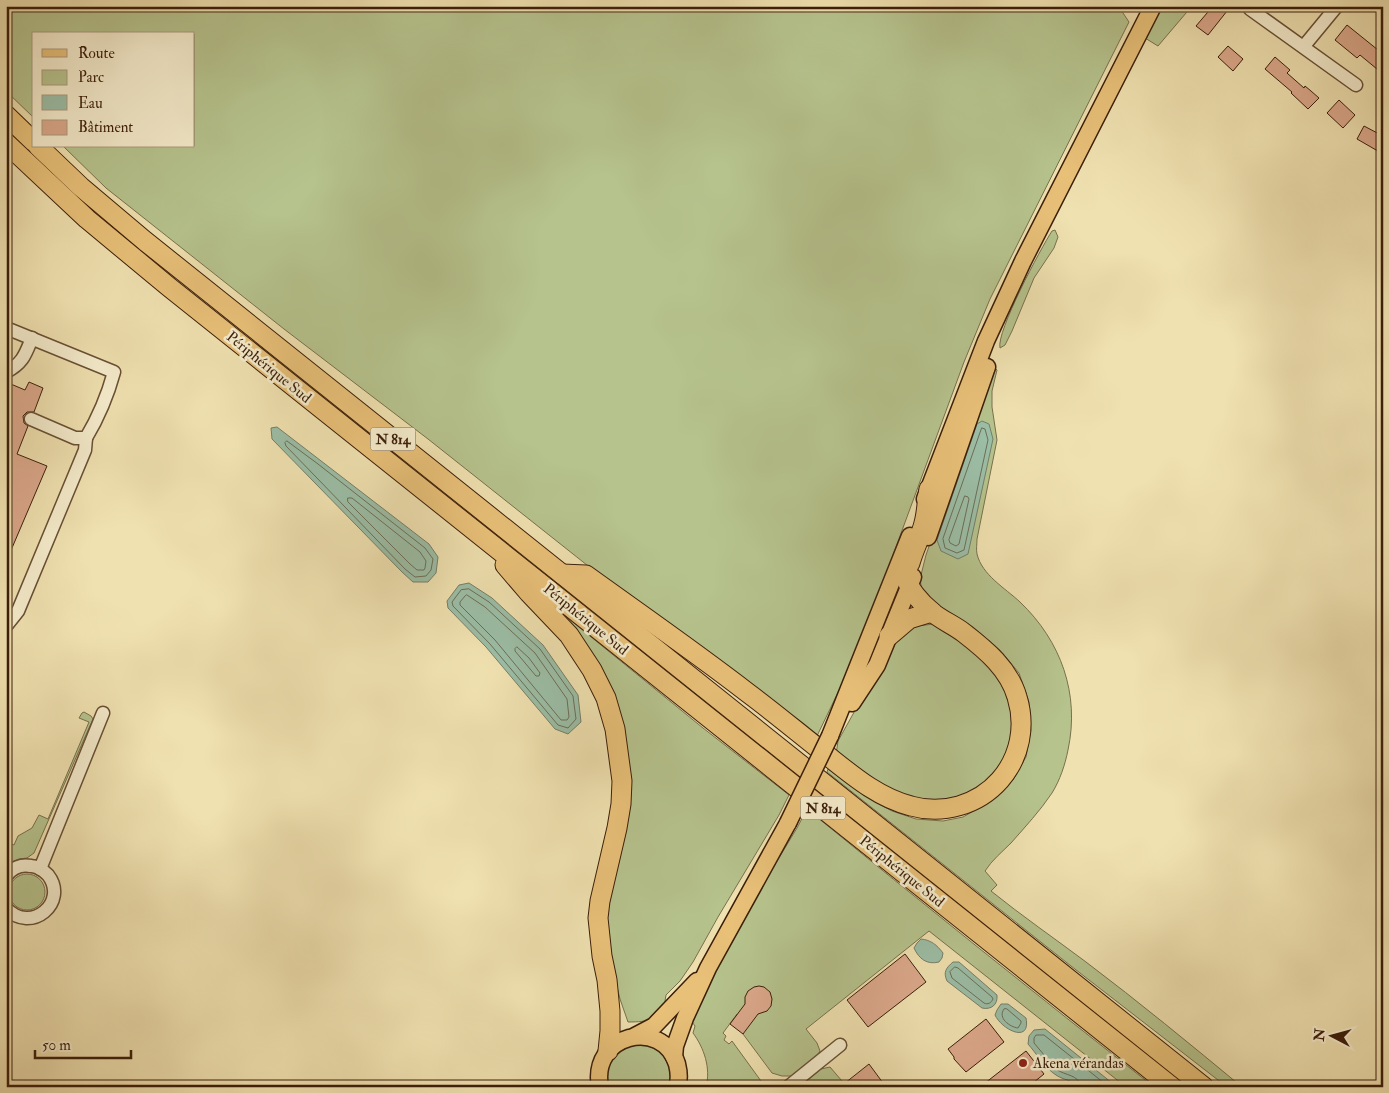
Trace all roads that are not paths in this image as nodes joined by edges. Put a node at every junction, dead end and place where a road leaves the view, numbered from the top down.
1 (1153, 6) edge
2 (1338, 6) edge
3 (1250, 9) dead end
4 (1304, 46) junction
5 (1356, 85) dead end
6 (6, 115) edge
7 (32, 140) edge
8 (6, 144) edge
9 (40, 148) edge
10 (1023, 261) junction
11 (6, 328) edge
12 (32, 338) junction
13 (6, 372) edge
14 (31, 419) dead end
15 (86, 438) junction
16 (929, 489) junction
17 (475, 530) junction
18 (562, 574) junction
19 (909, 588) junction
20 (932, 612) junction
21 (6, 626) edge
22 (890, 636) junction
23 (103, 713) dead end
24 (830, 736) junction
25 (40, 869) junction
26 (6, 876) edge
27 (8, 913) edge
28 (708, 968) junction
29 (635, 1036) junction
30 (840, 1045) dead end
31 (608, 1050) junction
32 (674, 1057) junction
33 (678, 1086) edge
34 (600, 1087) edge
35 (788, 1087) edge
36 (1172, 1087) edge
37 (1204, 1087) edge

1 - 10 main road
2 - 4 street
3 - 4 street
4 - 5 street
6 - 7 highway
8 - 17 highway, Périphérique Sud / N 814
9 - 18 highway, Périphérique Sud / N 814
10 - 16 main road
10 - 19 main road
11 - 12 street
12 - 13 street
12 - 15 street
14 - 15 street
15 - 21 street
16 - 19 highway
16 - 24 main road
17 - 31 highway, N 814
17 - 36 highway, Périphérique Sud / N 814
18 - 20 highway, N 814
18 - 37 highway, Périphérique Sud / N 814
19 - 20 highway
19 - 22 main road
20 - 22 highway
22 - 24 main road
23 - 25 street
24 - 28 main road, bridge
25 - 26 street
25 - 27 street
28 - 29 main road
28 - 32 main road
29 - 31 main road
29 - 32 main road
30 - 35 street
31 - 34 main road
32 - 33 main road

